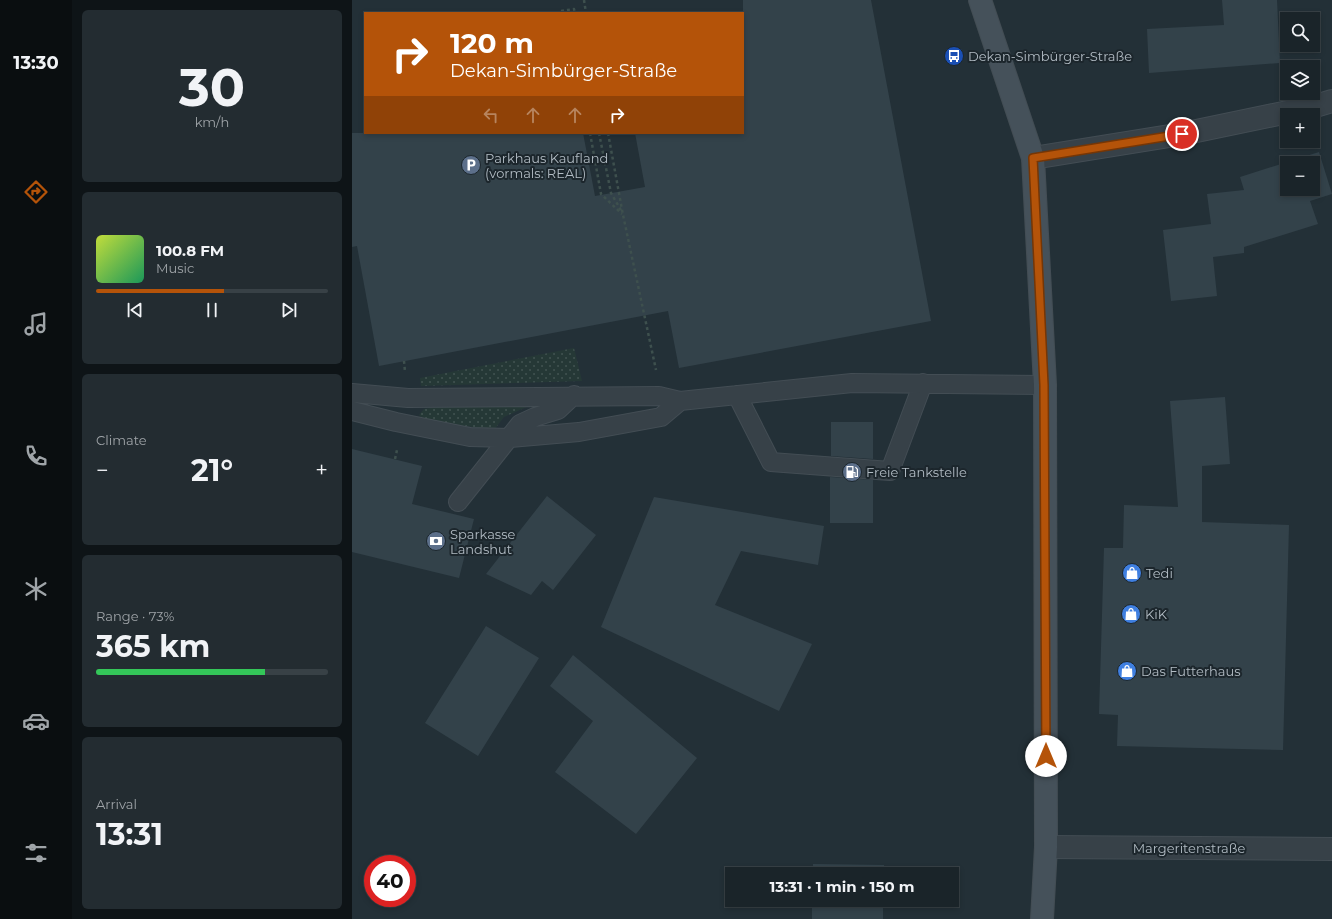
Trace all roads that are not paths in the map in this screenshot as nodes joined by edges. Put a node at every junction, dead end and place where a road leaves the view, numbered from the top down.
1 (980, 0) edge
2 (1332, 101) edge
3 (1033, 158) junction
4 (923, 383) junction
5 (1044, 385) junction
6 (352, 393) edge
7 (574, 395) junction
8 (737, 395) junction
9 (680, 401) junction
10 (352, 411) edge
11 (510, 438) junction
12 (458, 502) dead end
13 (1046, 847) junction
14 (1332, 849) edge
15 (1042, 919) edge

1 - 3 street
2 - 3 street
3 - 5 street
4 - 5 lane
4 - 8 lane
4 - 8 lane
5 - 13 street
6 - 7 lane
7 - 9 lane
7 - 11 lane
8 - 9 lane
9 - 11 lane
10 - 11 lane
11 - 12 lane
13 - 14 street, Margeritenstraße
13 - 15 street

